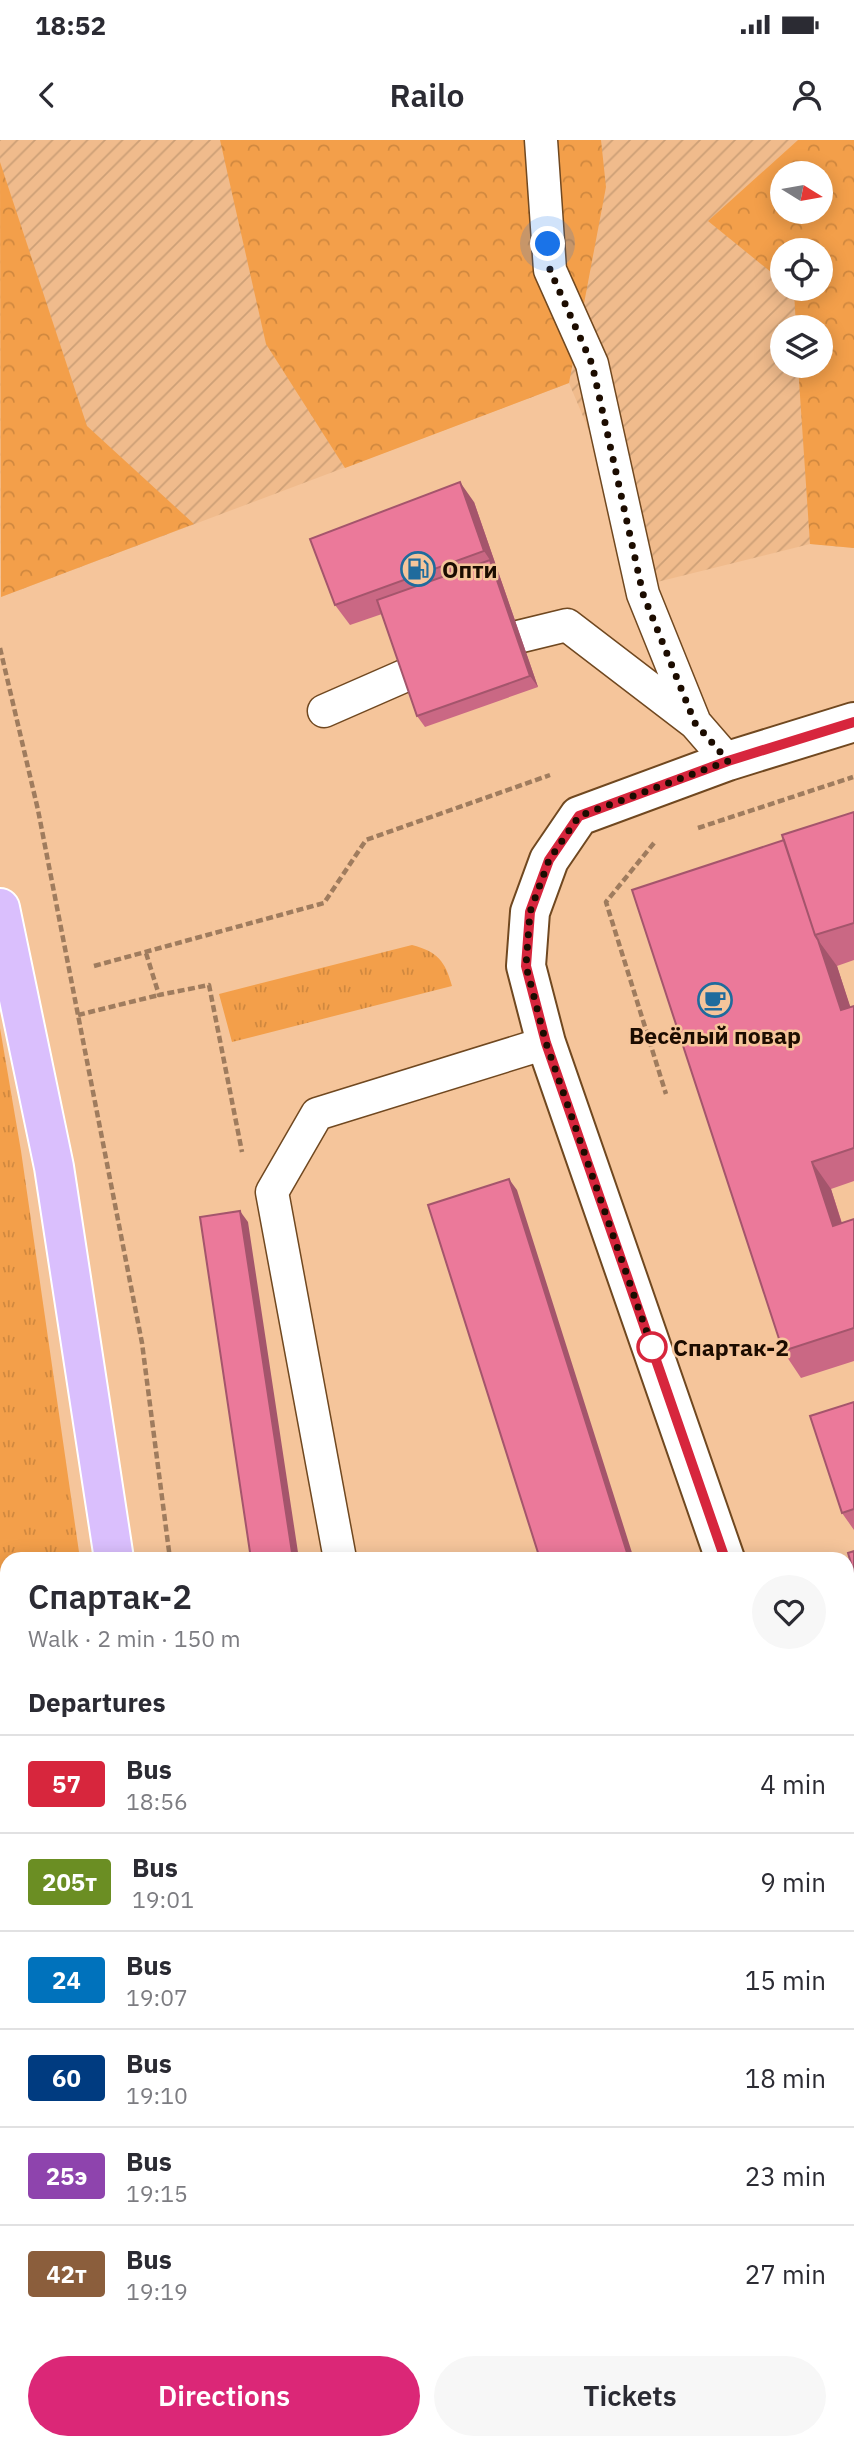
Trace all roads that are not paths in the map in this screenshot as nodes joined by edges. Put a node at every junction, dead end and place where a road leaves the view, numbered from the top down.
1 (541, 140) edge
2 (489, 645) edge
3 (404, 676) edge
4 (324, 711) dead end
5 (854, 722) edge
6 (695, 723) junction
7 (728, 761) junction
8 (0, 908) edge
9 (546, 1043) junction
10 (113, 1552) edge
11 (339, 1552) edge
12 (722, 1552) edge

1 - 6 lane
2 - 6 lane
3 - 4 lane
5 - 7 street
6 - 7 lane
7 - 9 street
8 - 10 main road
9 - 11 lane
9 - 12 street

